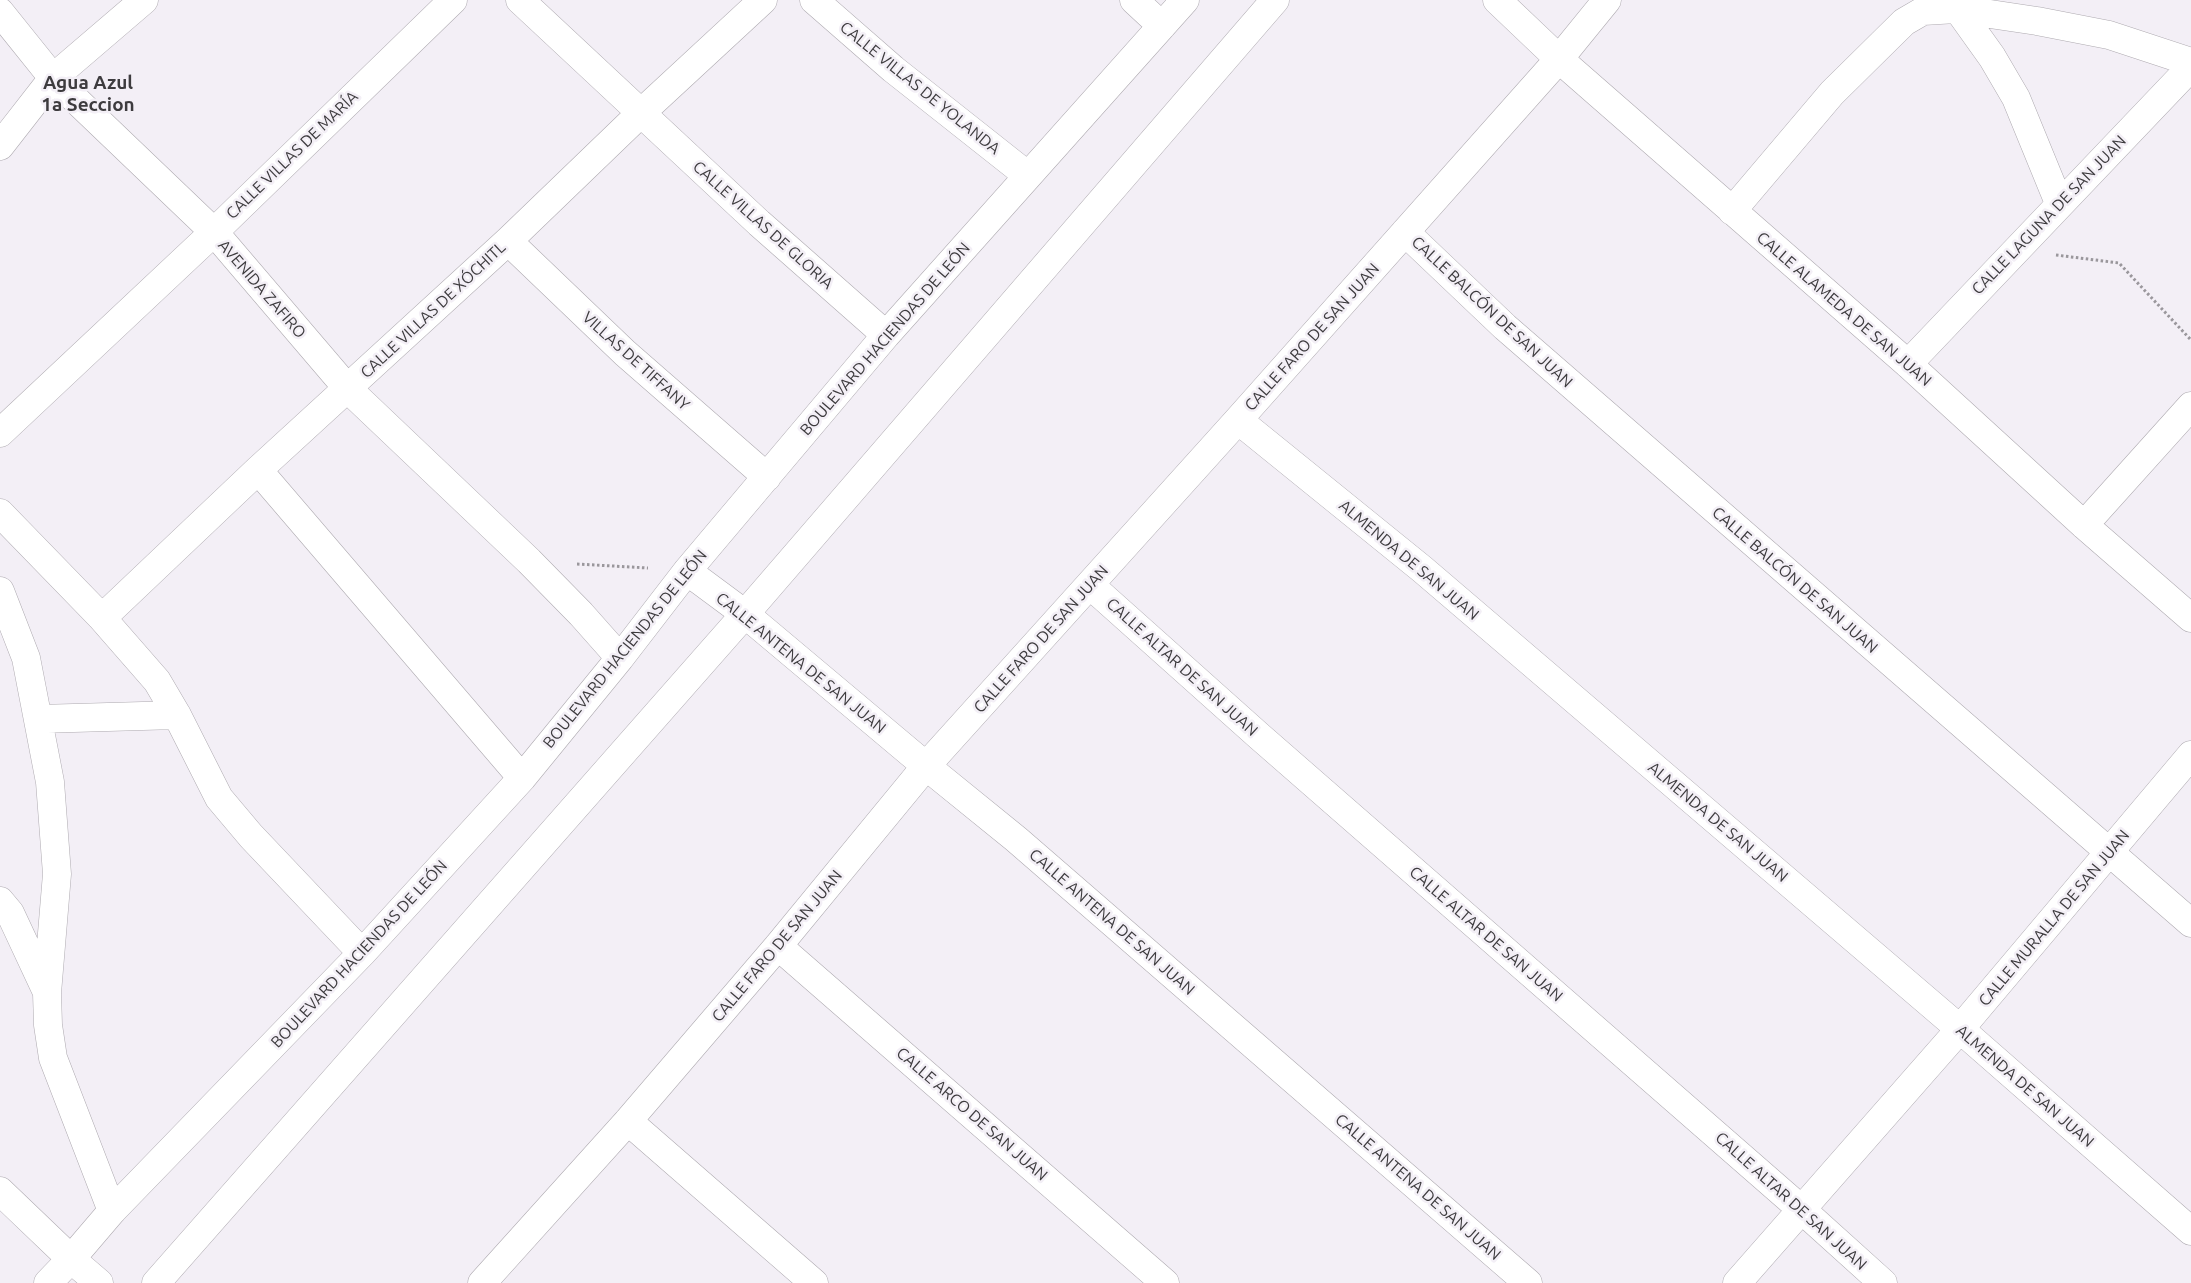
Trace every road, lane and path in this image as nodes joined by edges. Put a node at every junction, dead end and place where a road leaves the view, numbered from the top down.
1 (144, 0) edge
2 (452, 0) edge
3 (520, 0) edge
4 (763, 0) edge
5 (814, 0) edge
6 (1134, 0) edge
7 (1185, 0) edge
8 (1276, 0) edge
9 (1497, 0) edge
10 (1607, 0) edge
11 (1954, 5) edge
12 (0, 12) edge
13 (1162, 26) junction
14 (1559, 59) junction
15 (2191, 62) edge
16 (2191, 67) edge
17 (54, 78) junction
18 (642, 112) junction
19 (0, 146) edge
20 (1027, 174) junction
21 (2059, 203) junction
22 (1732, 210) junction
23 (214, 232) junction
24 (1405, 232) junction
25 (508, 241) junction
26 (2014, 250) junction
27 (886, 335) junction
28 (2191, 340) edge
29 (1908, 364) junction
30 (348, 389) junction
31 (2191, 406) edge
32 (1238, 420) junction
33 (0, 432) edge
34 (258, 470) junction
35 (766, 477) junction
36 (0, 513) edge
37 (2084, 526) junction
38 (529, 562) junction
39 (687, 571) junction
40 (1090, 585) junction
41 (0, 590) edge
42 (745, 614) junction
43 (102, 618) junction
44 (2191, 618) edge
45 (620, 658) junction
46 (177, 715) junction
47 (39, 719) junction
48 (2191, 755) edge
49 (926, 766) junction
50 (522, 778) junction
51 (2111, 852) junction
52 (0, 900) edge
53 (2191, 923) edge
54 (778, 946) junction
55 (362, 953) junction
56 (47, 993) junction
57 (1960, 1029) junction
58 (628, 1120) junction
59 (0, 1191) edge
60 (1801, 1209) junction
61 (112, 1211) junction
62 (2191, 1231) edge
63 (71, 1259) junction
64 (48, 1283) edge
65 (99, 1283) edge
66 (156, 1283) edge
67 (482, 1283) edge
68 (814, 1283) edge
69 (1165, 1283) edge
70 (1528, 1283) edge
71 (1737, 1283) edge
72 (1883, 1283) edge

1 - 17 street
2 - 23 street, CALLE VILLAS DE MARÍA
3 - 18 street
4 - 18 street, CALLE VILLAS DE XÓCHITL
5 - 20 street, CALLE VILLAS DE YOLANDA
6 - 13 street
7 - 13 street, BOULEVARD HACIENDAS DE LEÓN
8 - 42 street
9 - 14 street, CALLE ALAMEDA DE SAN JUAN
10 - 14 street, CALLE FARO DE SAN JUAN
11 - 15 street
11 - 21 street
11 - 22 street
12 - 17 street, AVENIDA ZAFIRO
13 - 20 street, BOULEVARD HACIENDAS DE LEÓN
14 - 22 street, CALLE ALAMEDA DE SAN JUAN
14 - 24 street, CALLE FARO DE SAN JUAN
16 - 21 street, CALLE LAGUNA DE SAN JUAN
17 - 19 street
17 - 23 street, AVENIDA ZAFIRO
18 - 25 street, CALLE VILLAS DE XÓCHITL
18 - 27 street, CALLE VILLAS DE GLORIA
20 - 27 street, BOULEVARD HACIENDAS DE LEÓN
21 - 26 street, CALLE LAGUNA DE SAN JUAN
22 - 29 street, CALLE ALAMEDA DE SAN JUAN
23 - 30 street, AVENIDA ZAFIRO
23 - 33 street, CALLE VILLAS DE MARÍA
24 - 32 street, CALLE FARO DE SAN JUAN
24 - 51 street, CALLE BALCÓN DE SAN JUAN
25 - 30 street, CALLE VILLAS DE XÓCHITL
25 - 35 street, VILLAS DE TIFFANY
26 - 28 path
26 - 29 street, CALLE LAGUNA DE SAN JUAN
27 - 35 street, BOULEVARD HACIENDAS DE LEÓN
29 - 37 street, CALLE ALAMEDA DE SAN JUAN
30 - 34 street, CALLE VILLAS DE XÓCHITL
30 - 38 street, AVENIDA ZAFIRO
31 - 37 street
32 - 40 street, CALLE FARO DE SAN JUAN
32 - 57 street, ALMENDA DE SAN JUAN
34 - 43 street, CALLE VILLAS DE XÓCHITL
34 - 50 street
35 - 39 street, BOULEVARD HACIENDAS DE LEÓN
36 - 43 street
37 - 44 street, CALLE ALAMEDA DE SAN JUAN
38 - 39 path
38 - 45 street, AVENIDA ZAFIRO
39 - 42 street, CALLE ANTENA DE SAN JUAN
39 - 45 street, BOULEVARD HACIENDAS DE LEÓN
40 - 49 street, CALLE FARO DE SAN JUAN
40 - 60 street, CALLE ALTAR DE SAN JUAN
41 - 47 street
42 - 49 street, CALLE ANTENA DE SAN JUAN
42 - 66 street
43 - 46 street
45 - 50 street, BOULEVARD HACIENDAS DE LEÓN
46 - 47 street
46 - 55 street
47 - 56 street
48 - 51 street, CALLE MURALLA DE SAN JUAN
49 - 54 street, CALLE FARO DE SAN JUAN
49 - 70 street, CALLE ANTENA DE SAN JUAN
50 - 55 street, BOULEVARD HACIENDAS DE LEÓN
51 - 53 street, CALLE BALCÓN DE SAN JUAN
51 - 57 street, CALLE MURALLA DE SAN JUAN
52 - 56 street
54 - 58 street, CALLE FARO DE SAN JUAN
54 - 69 street, CALLE ARCO DE SAN JUAN
55 - 61 street, BOULEVARD HACIENDAS DE LEÓN
56 - 61 street
57 - 60 street, CALLE MURALLA DE SAN JUAN
57 - 62 street, ALMENDA DE SAN JUAN
58 - 67 street, CALLE FARO DE SAN JUAN
58 - 68 street
59 - 63 street
60 - 71 street, CALLE MURALLA DE SAN JUAN
60 - 72 street, CALLE ALTAR DE SAN JUAN
61 - 63 street, BOULEVARD HACIENDAS DE LEÓN
63 - 64 street, BOULEVARD HACIENDAS DE LEÓN
63 - 65 street

